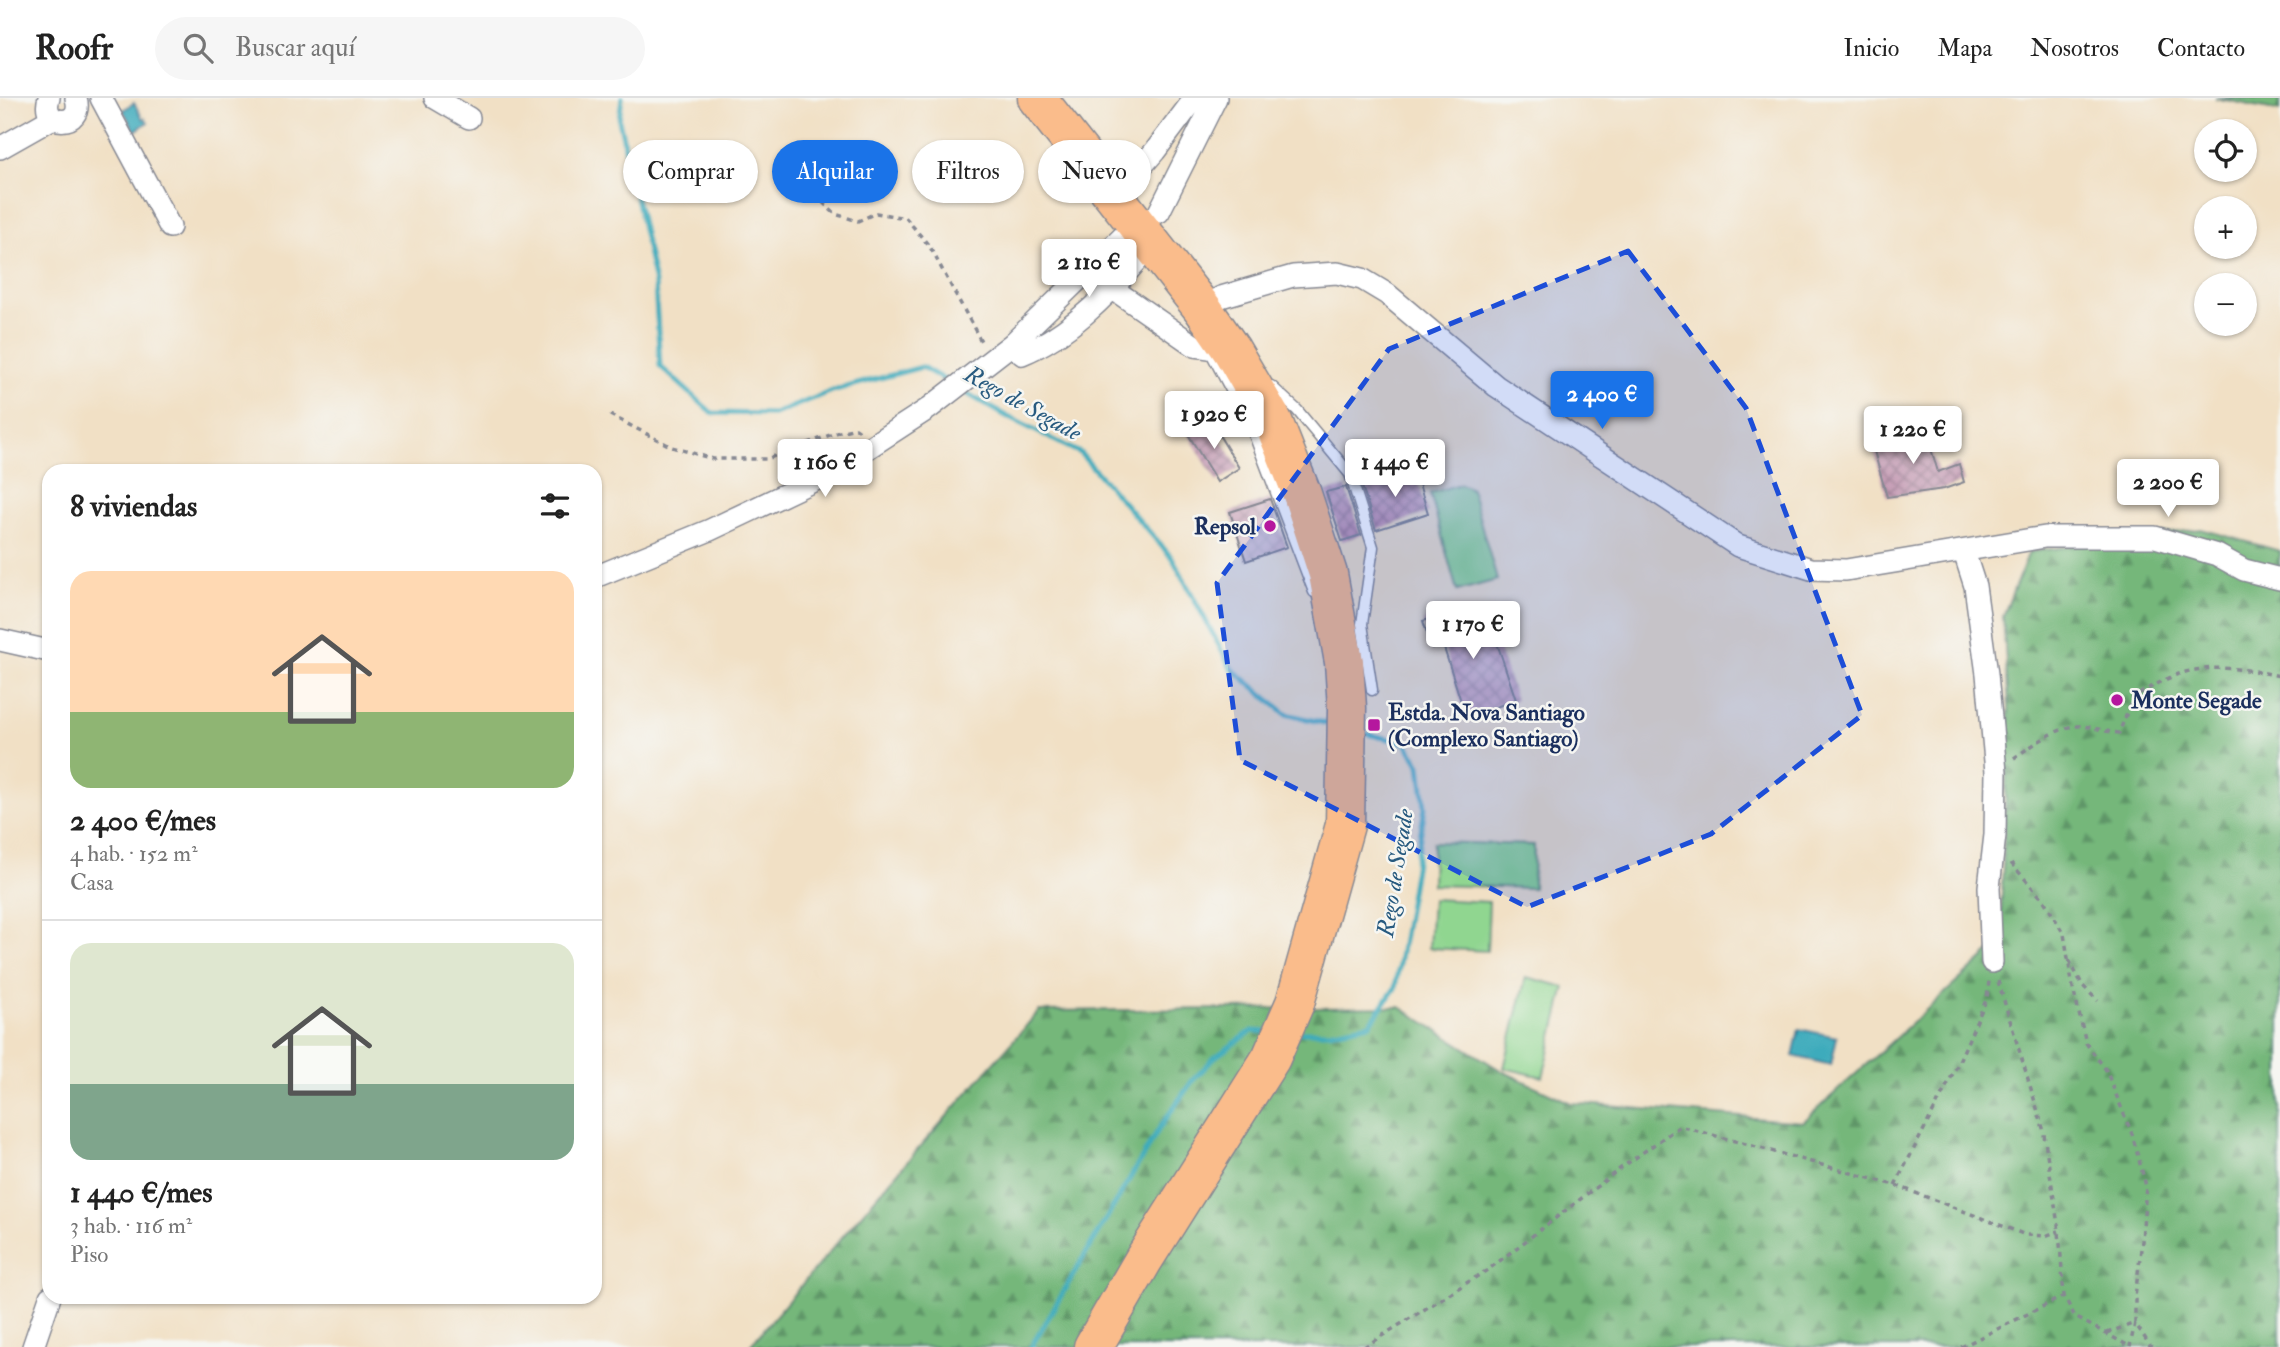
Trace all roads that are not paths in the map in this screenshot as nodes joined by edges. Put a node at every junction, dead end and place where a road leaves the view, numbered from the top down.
1 (100, 98) edge
2 (436, 98) edge
3 (1037, 98) edge
4 (1195, 98) edge
5 (1216, 98) edge
6 (76, 100) edge
7 (51, 108) edge
8 (469, 118) dead end
9 (0, 148) edge
10 (1137, 224) junction
11 (170, 227) dead end
12 (1113, 289) junction
13 (1203, 309) junction
14 (1012, 344) junction
15 (1229, 358) junction
16 (1250, 424) junction
17 (1964, 552) junction
18 (602, 574) edge
19 (2280, 579) edge
20 (1317, 597) dead end
21 (1322, 610) dead end
22 (0, 640) edge
23 (42, 649) edge
24 (1344, 662) junction
25 (1372, 690) dead end
26 (1992, 962) road end
27 (48, 1304) edge
28 (33, 1347) edge
29 (1093, 1347) edge

1 - 6 street
1 - 11 street
2 - 8 street
3 - 10 highway
4 - 10 street
5 - 10 street
6 - 7 street
7 - 9 street
10 - 12 street
10 - 13 highway
10 - 14 street
12 - 14 street
12 - 15 street
13 - 15 highway
13 - 17 street
14 - 18 street
15 - 16 lane
15 - 16 lane
15 - 24 highway
15 - 25 lane
16 - 20 lane
17 - 19 street
17 - 26 street
21 - 24 lane
22 - 23 street
24 - 29 highway
27 - 28 street

